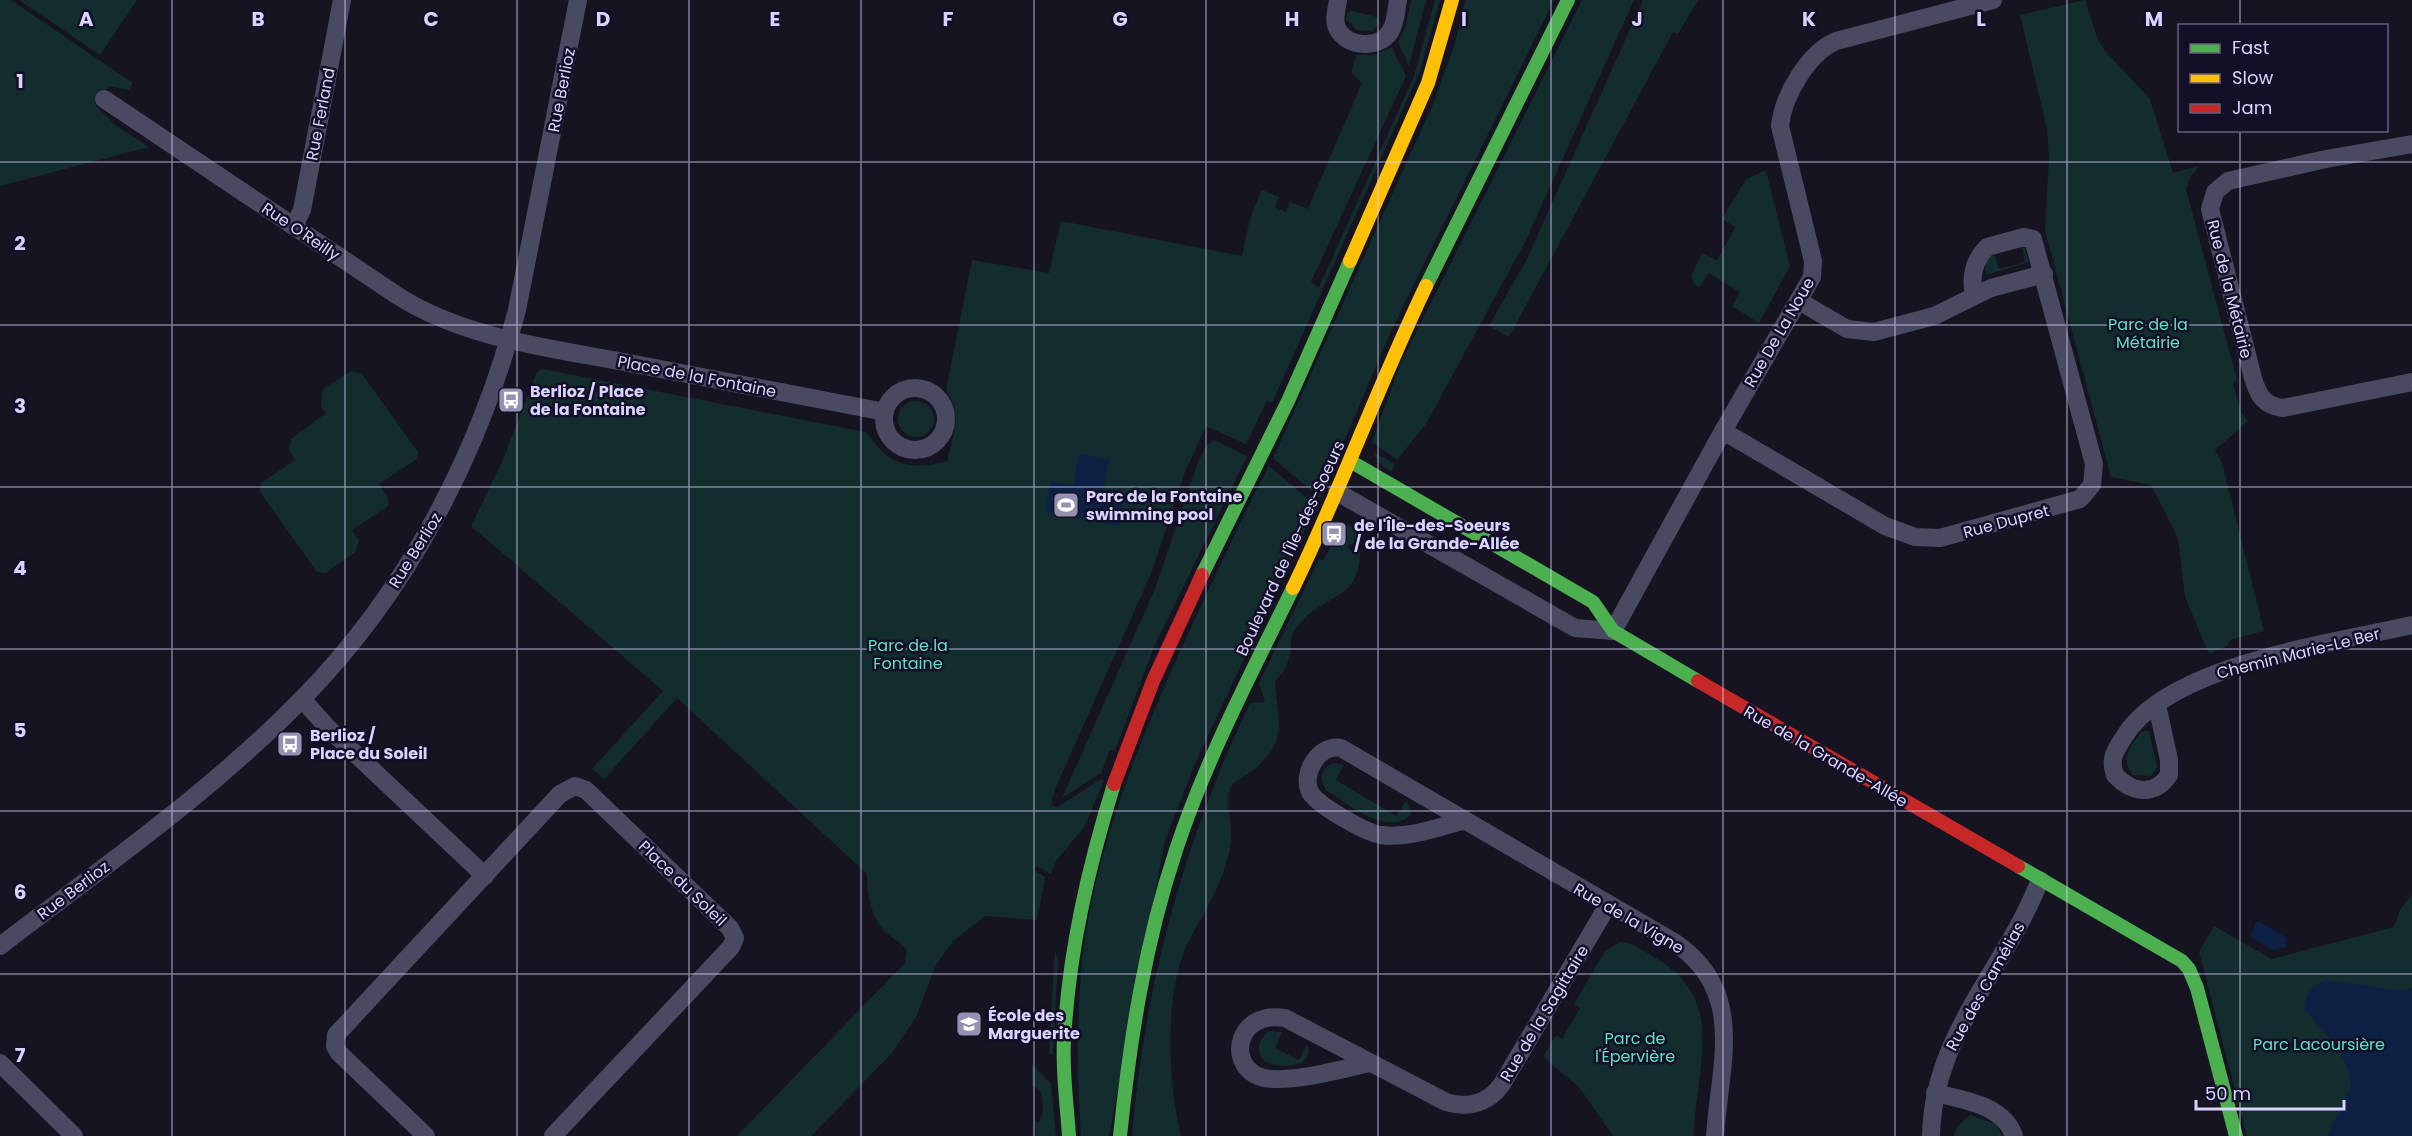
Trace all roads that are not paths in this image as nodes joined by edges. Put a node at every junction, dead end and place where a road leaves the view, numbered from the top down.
1 (342, 0) edge
2 (578, 0) edge
3 (1338, 0) edge
4 (1398, 0) edge
5 (1452, 0) edge
6 (1568, 0) edge
7 (1992, 0) edge
8 (105, 99) dead end
9 (2412, 144) edge
10 (294, 226) junction
11 (2044, 274) junction
12 (1974, 295) junction
13 (1799, 301) junction
14 (510, 338) junction
15 (2412, 382) edge
16 (885, 412) dead end
17 (1723, 431) junction
18 (1350, 461) junction
19 (1337, 492) junction
20 (2412, 625) edge
21 (1613, 631) junction
22 (302, 699) junction
23 (2157, 705) dead end
24 (1463, 821) junction
25 (485, 876) junction
26 (2040, 880) junction
27 (1608, 905) junction
28 (0, 946) edge
29 (0, 1063) edge
30 (1369, 1063) junction
31 (1935, 1093) junction
32 (74, 1136) edge
33 (426, 1136) edge
34 (554, 1136) edge
35 (1068, 1136) edge
36 (1120, 1136) edge
37 (1715, 1136) edge
38 (1931, 1136) edge
39 (2014, 1136) edge
40 (2236, 1136) edge

1 - 10 street, Rue Ferland
2 - 14 street, Rue Berlioz
3 - 4 street
5 - 35 street
6 - 18 street, Boulevard de l'Île-des-Soeurs
7 - 13 street, Rue De La Noue
8 - 10 street, Rue O'Reilly
9 - 15 street, Rue de la Métairie
10 - 14 street, Rue O'Reilly
11 - 12 street
11 - 12 street, Rue Dupret
11 - 17 street, Rue Dupret
12 - 13 street
13 - 17 street, Rue De La Noue
14 - 16 street, Place de la Fontaine
14 - 22 street, Rue Berlioz
17 - 21 street, Rue De La Noue
18 - 19 street, Boulevard de l'Île-des-Soeurs
18 - 21 street, Rue de la Grande-Allée
19 - 21 street, Rue de la Grande-Allée
19 - 36 street, Boulevard de l'Île-des-Soeurs
20 - 23 street, Chemin Marie-Le Ber
21 - 26 street, Rue de la Grande-Allée
22 - 25 street
22 - 28 street, Rue Berlioz
24 - 24 street, Rue de la Vigne
24 - 27 street, Rue de la Vigne
25 - 33 street, Place du Soleil
25 - 34 street, Place du Soleil
26 - 31 street, Rue des Camélias
26 - 40 street, Rue de la Grande-Allée
27 - 30 street, Rue de la Sagittaire
27 - 37 street, Rue de la Vigne
29 - 32 street
30 - 30 street, Rue de la Sagittaire
31 - 38 street, Rue des Camélias
31 - 39 street

